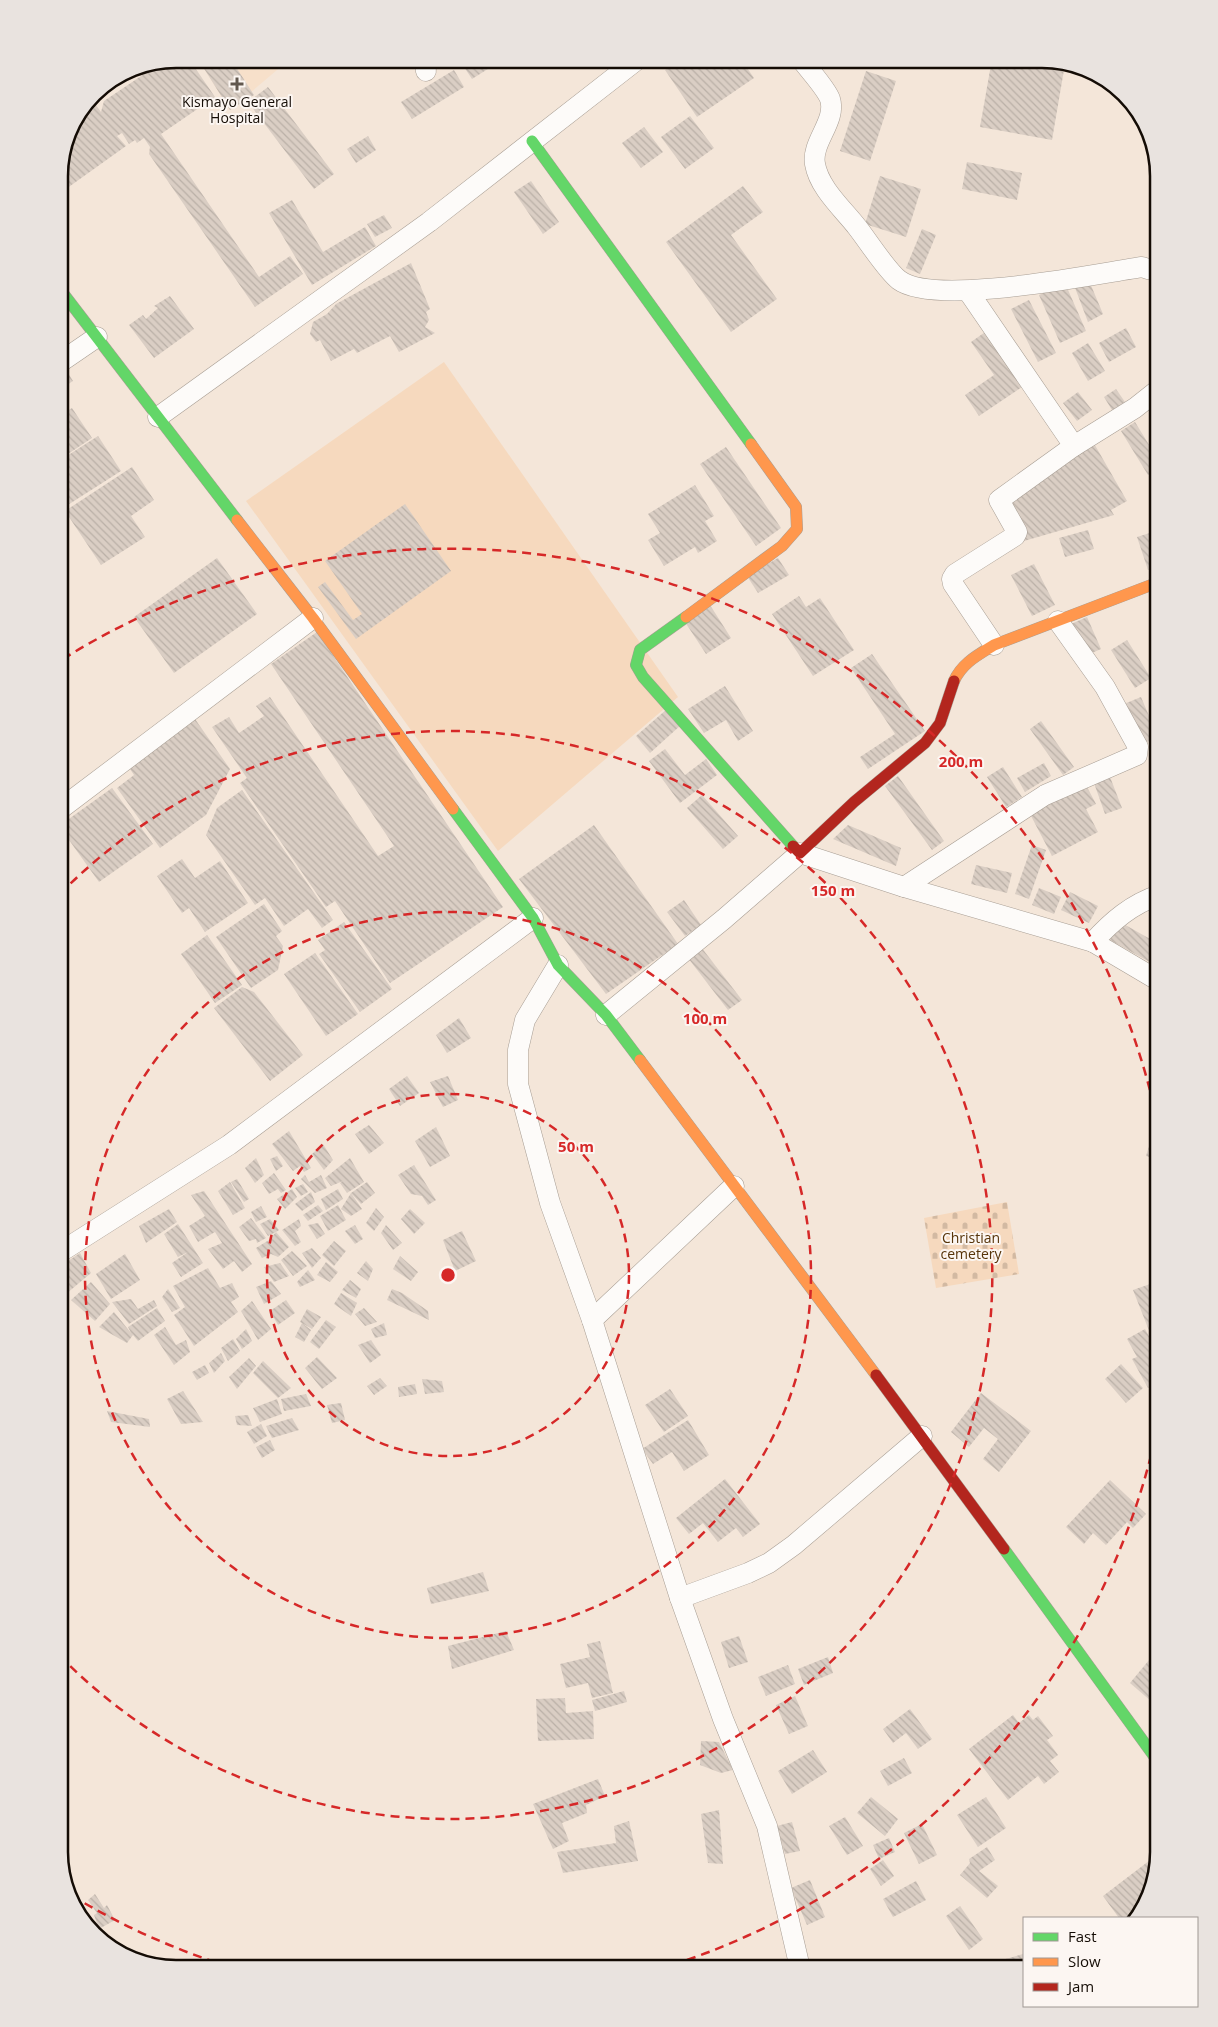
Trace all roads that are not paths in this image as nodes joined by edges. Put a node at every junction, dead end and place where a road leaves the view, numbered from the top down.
1 (626, 68) edge
2 (808, 68) edge
3 (532, 141) junction
4 (1148, 269) dead end
5 (968, 290) junction
6 (68, 300) edge
7 (97, 337) junction
8 (68, 357) edge
9 (1150, 396) edge
10 (158, 416) junction
11 (1074, 446) junction
12 (1150, 585) edge
13 (313, 618) junction
14 (1058, 621) junction
15 (994, 645) junction
16 (68, 803) edge
17 (800, 853) junction
18 (904, 886) junction
19 (1150, 898) edge
20 (533, 918) junction
21 (1093, 942) junction
22 (558, 965) junction
23 (1150, 976) edge
24 (606, 1015) junction
25 (734, 1186) junction
26 (67, 1248) edge
27 (592, 1320) junction
28 (922, 1436) junction
29 (680, 1598) junction
30 (1150, 1751) edge
31 (798, 1960) edge

1 - 3 street
2 - 5 street
3 - 10 street
3 - 17 street
4 - 5 street
5 - 11 street
6 - 7 street
7 - 8 street
7 - 10 street
9 - 11 street
10 - 13 street
11 - 15 street
12 - 14 street
13 - 16 street
13 - 20 street
14 - 15 street
14 - 18 street
15 - 17 street
17 - 18 street
17 - 24 street
18 - 21 street
19 - 21 street
20 - 22 street
20 - 26 street
21 - 23 street
22 - 24 street
22 - 27 street
24 - 25 street
25 - 27 street
25 - 28 street
27 - 29 street
28 - 29 street
28 - 30 street
29 - 31 street

